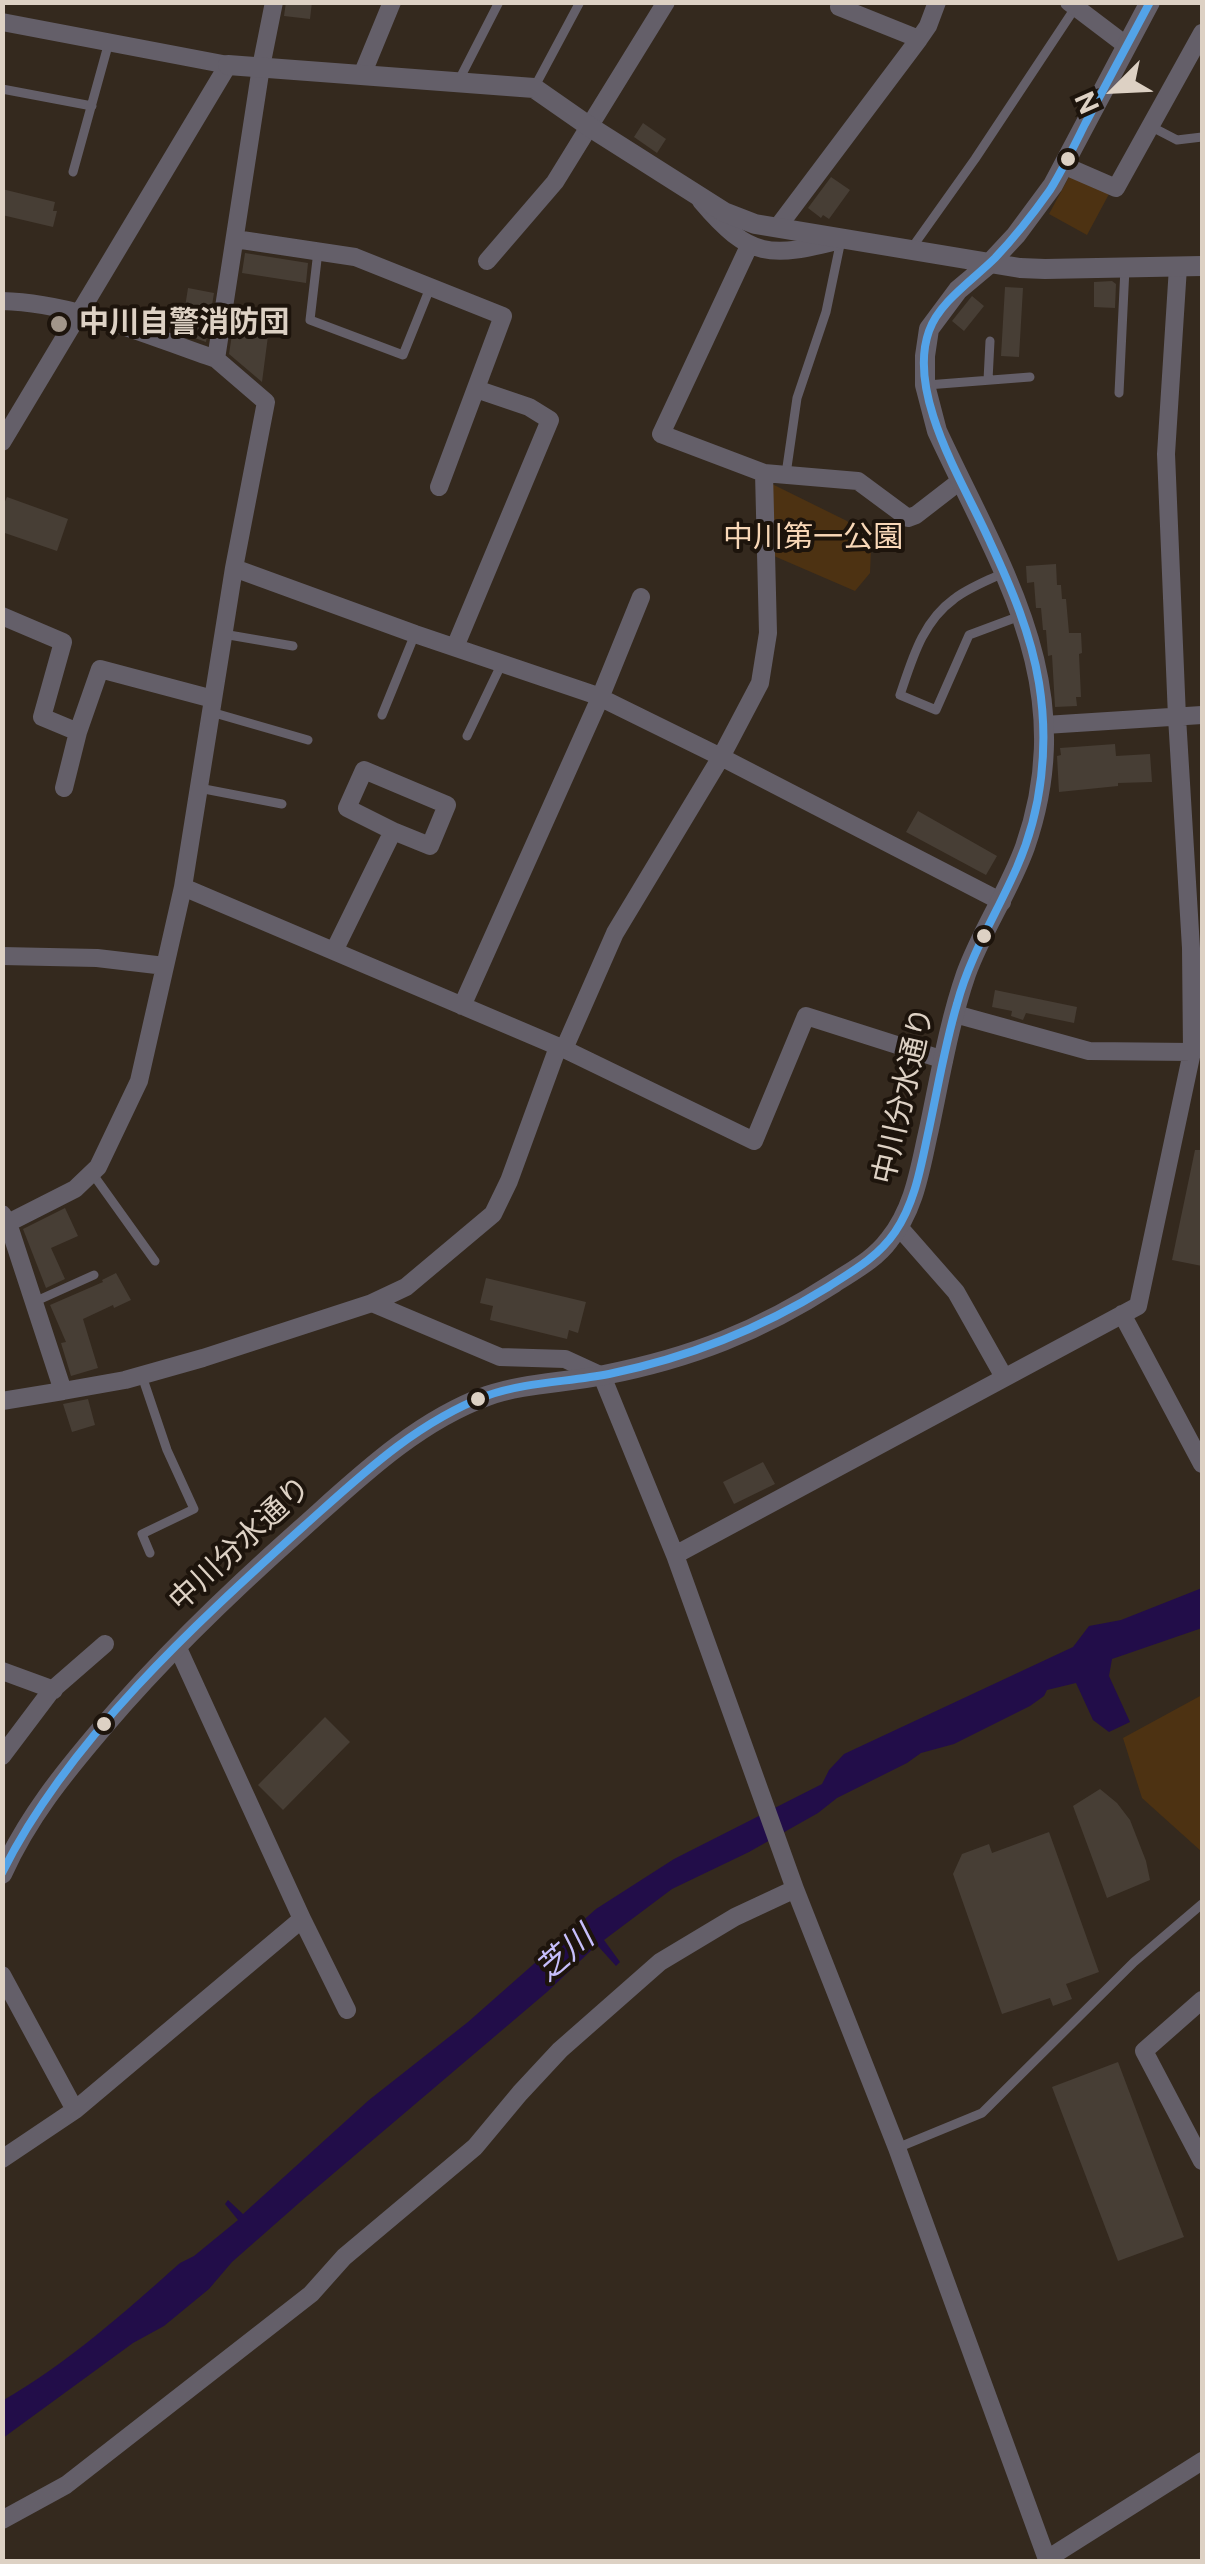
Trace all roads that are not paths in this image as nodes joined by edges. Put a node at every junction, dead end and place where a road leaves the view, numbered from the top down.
1 (274, 2) edge
2 (392, 2) edge
3 (499, 2) edge
4 (580, 2) edge
5 (666, 2) edge
6 (937, 2) edge
7 (1150, 2) edge
8 (836, 4) edge
9 (1074, 4) edge
10 (2, 22) edge
11 (1202, 33) edge
12 (919, 39) junction
13 (110, 42) junction
14 (1127, 46) junction
15 (228, 65) junction
16 (261, 67) junction
17 (362, 76) junction
18 (458, 82) junction
19 (534, 88) junction
20 (2, 89) edge
21 (92, 106) junction
22 (1150, 126) junction
23 (590, 127) junction
24 (1202, 137) edge
25 (1063, 165) junction
26 (73, 172) dead end
27 (695, 194) junction
28 (777, 228) junction
29 (235, 239) junction
30 (841, 240) junction
31 (749, 246) junction
32 (910, 251) junction
33 (318, 252) junction
34 (487, 262) dead end
35 (989, 264) junction
36 (1202, 266) edge
37 (1178, 267) junction
38 (1126, 268) junction
39 (430, 288) junction
40 (2, 301) edge
41 (80, 312) junction
42 (990, 341) dead end
43 (216, 359) junction
44 (1030, 377) dead end
45 (988, 380) junction
46 (925, 385) junction
47 (476, 390) junction
48 (1120, 394) dead end
49 (2, 442) edge
50 (764, 472) junction
51 (786, 474) junction
52 (960, 481) junction
53 (439, 487) dead end
54 (234, 568) junction
55 (1004, 572) junction
56 (641, 598) dead end
57 (1022, 615) junction
58 (2, 616) edge
59 (223, 634) junction
60 (415, 634) junction
61 (293, 646) dead end
62 (455, 647) junction
63 (502, 663) junction
64 (600, 698) junction
65 (212, 705) junction
66 (382, 715) dead end
67 (1202, 715) edge
68 (1177, 717) junction
69 (1045, 726) junction
70 (78, 732) junction
71 (467, 736) dead end
72 (308, 740) dead end
73 (721, 757) junction
74 (64, 788) dead end
75 (198, 788) junction
76 (282, 804) dead end
77 (393, 831) junction
78 (183, 888) junction
79 (1002, 902) junction
80 (334, 951) junction
81 (2, 956) edge
82 (165, 966) junction
83 (462, 1006) junction
84 (955, 1014) junction
85 (562, 1048) junction
86 (1192, 1052) junction
87 (944, 1060) junction
88 (92, 1172) junction
89 (5, 1218) edge
90 (898, 1227) junction
91 (154, 1261) dead end
92 (94, 1275) dead end
93 (34, 1302) junction
94 (372, 1302) junction
95 (1122, 1314) junction
96 (142, 1376) junction
97 (602, 1376) junction
98 (1004, 1377) junction
99 (63, 1391) junction
100 (2, 1401) edge
101 (1202, 1464) edge
102 (150, 1553) dead end
103 (674, 1556) junction
104 (105, 1644) dead end
105 (177, 1646) junction
106 (2, 1671) edge
107 (54, 1690) junction
108 (2, 1756) edge
109 (2, 1874) edge
110 (793, 1885) junction
111 (1202, 1904) edge
112 (302, 1919) junction
113 (2, 1975) edge
114 (1202, 2000) edge
115 (347, 2010) dead end
116 (74, 2110) junction
117 (896, 2148) junction
118 (2, 2160) edge
119 (1202, 2161) edge
120 (1202, 2461) edge
121 (2, 2520) edge
122 (1048, 2560) edge

1 - 16 street
2 - 17 street
3 - 18 lane
4 - 19 lane
5 - 23 street
6 - 12 street
7 - 14 street, 中川分水通り
8 - 12 street
9 - 14 street
9 - 32 lane
10 - 13 street
11 - 22 street
12 - 28 street
13 - 15 street
13 - 21 lane
14 - 25 street, 中川分水通り
15 - 16 street
15 - 41 street
16 - 17 street
16 - 29 street
17 - 18 street
18 - 19 street
19 - 23 street
20 - 21 lane
21 - 26 lane
22 - 24 lane
22 - 25 street
23 - 27 street
23 - 34 street
25 - 35 street, 中川分水通り
27 - 28 street
27 - 31 street
28 - 30 street
29 - 33 street
29 - 43 street
30 - 31 street
30 - 32 street
30 - 51 lane
31 - 50 street
32 - 35 street
33 - 39 street
33 - 39 lane
35 - 38 street
35 - 46 street, 中川分水通り
36 - 37 street
37 - 38 street
37 - 68 street
38 - 48 lane
39 - 47 street
40 - 41 street
41 - 43 street
41 - 49 street
42 - 45 lane
43 - 54 street
44 - 45 lane
45 - 46 lane
46 - 52 street, 中川分水通り
47 - 53 street
47 - 62 street
50 - 51 street
50 - 73 street
51 - 52 street
52 - 55 street, 中川分水通り
54 - 59 street
54 - 60 street
55 - 57 street, 中川分水通り
55 - 57 lane
56 - 64 street
57 - 69 street, 中川分水通り
58 - 70 street
59 - 61 lane
59 - 65 street
60 - 62 street
60 - 66 lane
62 - 63 street
63 - 64 street
63 - 71 lane
64 - 73 street
64 - 83 street
65 - 70 street
65 - 72 lane
65 - 75 street
67 - 68 street
68 - 69 street
68 - 86 street
69 - 79 street, 中川分水通り
70 - 74 street
73 - 79 street
73 - 85 street
75 - 76 lane
75 - 78 street
77 - 77 street
77 - 80 street
78 - 80 street
78 - 82 street
79 - 84 street, 中川分水通り
80 - 83 street
81 - 82 street
82 - 88 street
83 - 85 street
84 - 86 street
84 - 87 street, 中川分水通り
85 - 87 street
85 - 94 street
86 - 95 street
87 - 90 street, 中川分水通り
88 - 89 street
88 - 91 lane
89 - 93 street
90 - 97 street, 中川分水通り
90 - 98 street
92 - 93 lane
93 - 99 street
94 - 96 street
94 - 97 street
95 - 98 street
95 - 101 street
96 - 99 street
96 - 102 lane
97 - 103 street
97 - 105 street, 中川分水通り
98 - 103 street
99 - 100 street
103 - 110 street
104 - 107 street
105 - 109 street, 中川分水通り
105 - 112 street
106 - 107 street
107 - 108 street
110 - 117 street
110 - 121 street
111 - 117 lane
112 - 115 street
112 - 116 street
113 - 116 street
114 - 119 street
116 - 118 street
117 - 122 street
120 - 122 street

